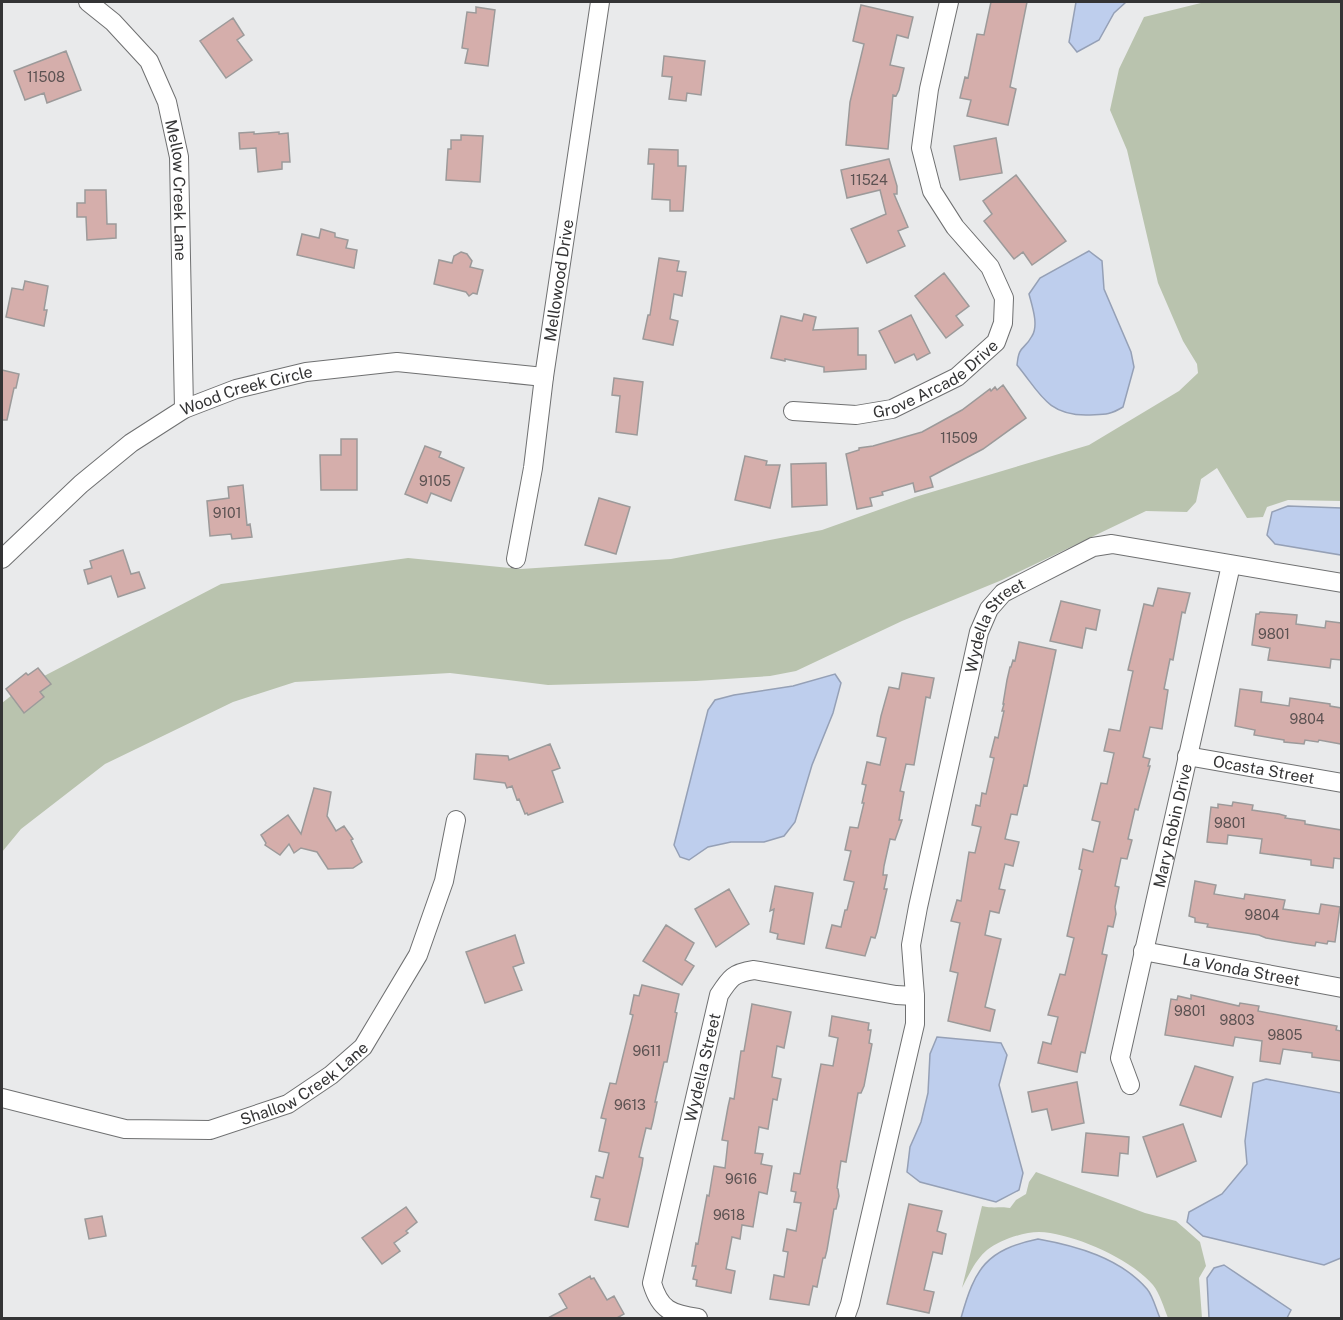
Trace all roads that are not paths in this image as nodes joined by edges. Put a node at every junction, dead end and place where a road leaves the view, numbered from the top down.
1 (88, 2) edge
2 (600, 2) edge
3 (949, 2) edge
4 (544, 377) junction
5 (184, 409) junction
6 (793, 411) dead end
7 (2, 559) edge
8 (516, 559) dead end
9 (1232, 564) junction
10 (1341, 583) edge
11 (1187, 756) junction
12 (1341, 783) edge
13 (456, 820) dead end
14 (1143, 951) junction
15 (1341, 988) edge
16 (915, 996) junction
17 (1130, 1085) dead end
18 (2, 1098) edge
19 (698, 1318) edge
20 (845, 1318) edge

1 - 5 street, Mellow Creek Lane
2 - 4 street, Mellowood Drive
3 - 6 street, Grove Arcade Drive
4 - 5 street, Wood Creek Circle
4 - 8 street, Mellowood Drive
5 - 7 street, Wood Creek Circle
9 - 10 street, Wydella Street
9 - 11 street, Mary Robin Drive
9 - 16 street, Wydella Street
11 - 12 street, Ocasta Street
11 - 14 street, Mary Robin Drive
13 - 18 street, Shallow Creek Lane
14 - 15 street, La Vonda Street
14 - 17 street, Mary Robin Drive
16 - 19 street, Wydella Street
16 - 20 street, Wydella Street

